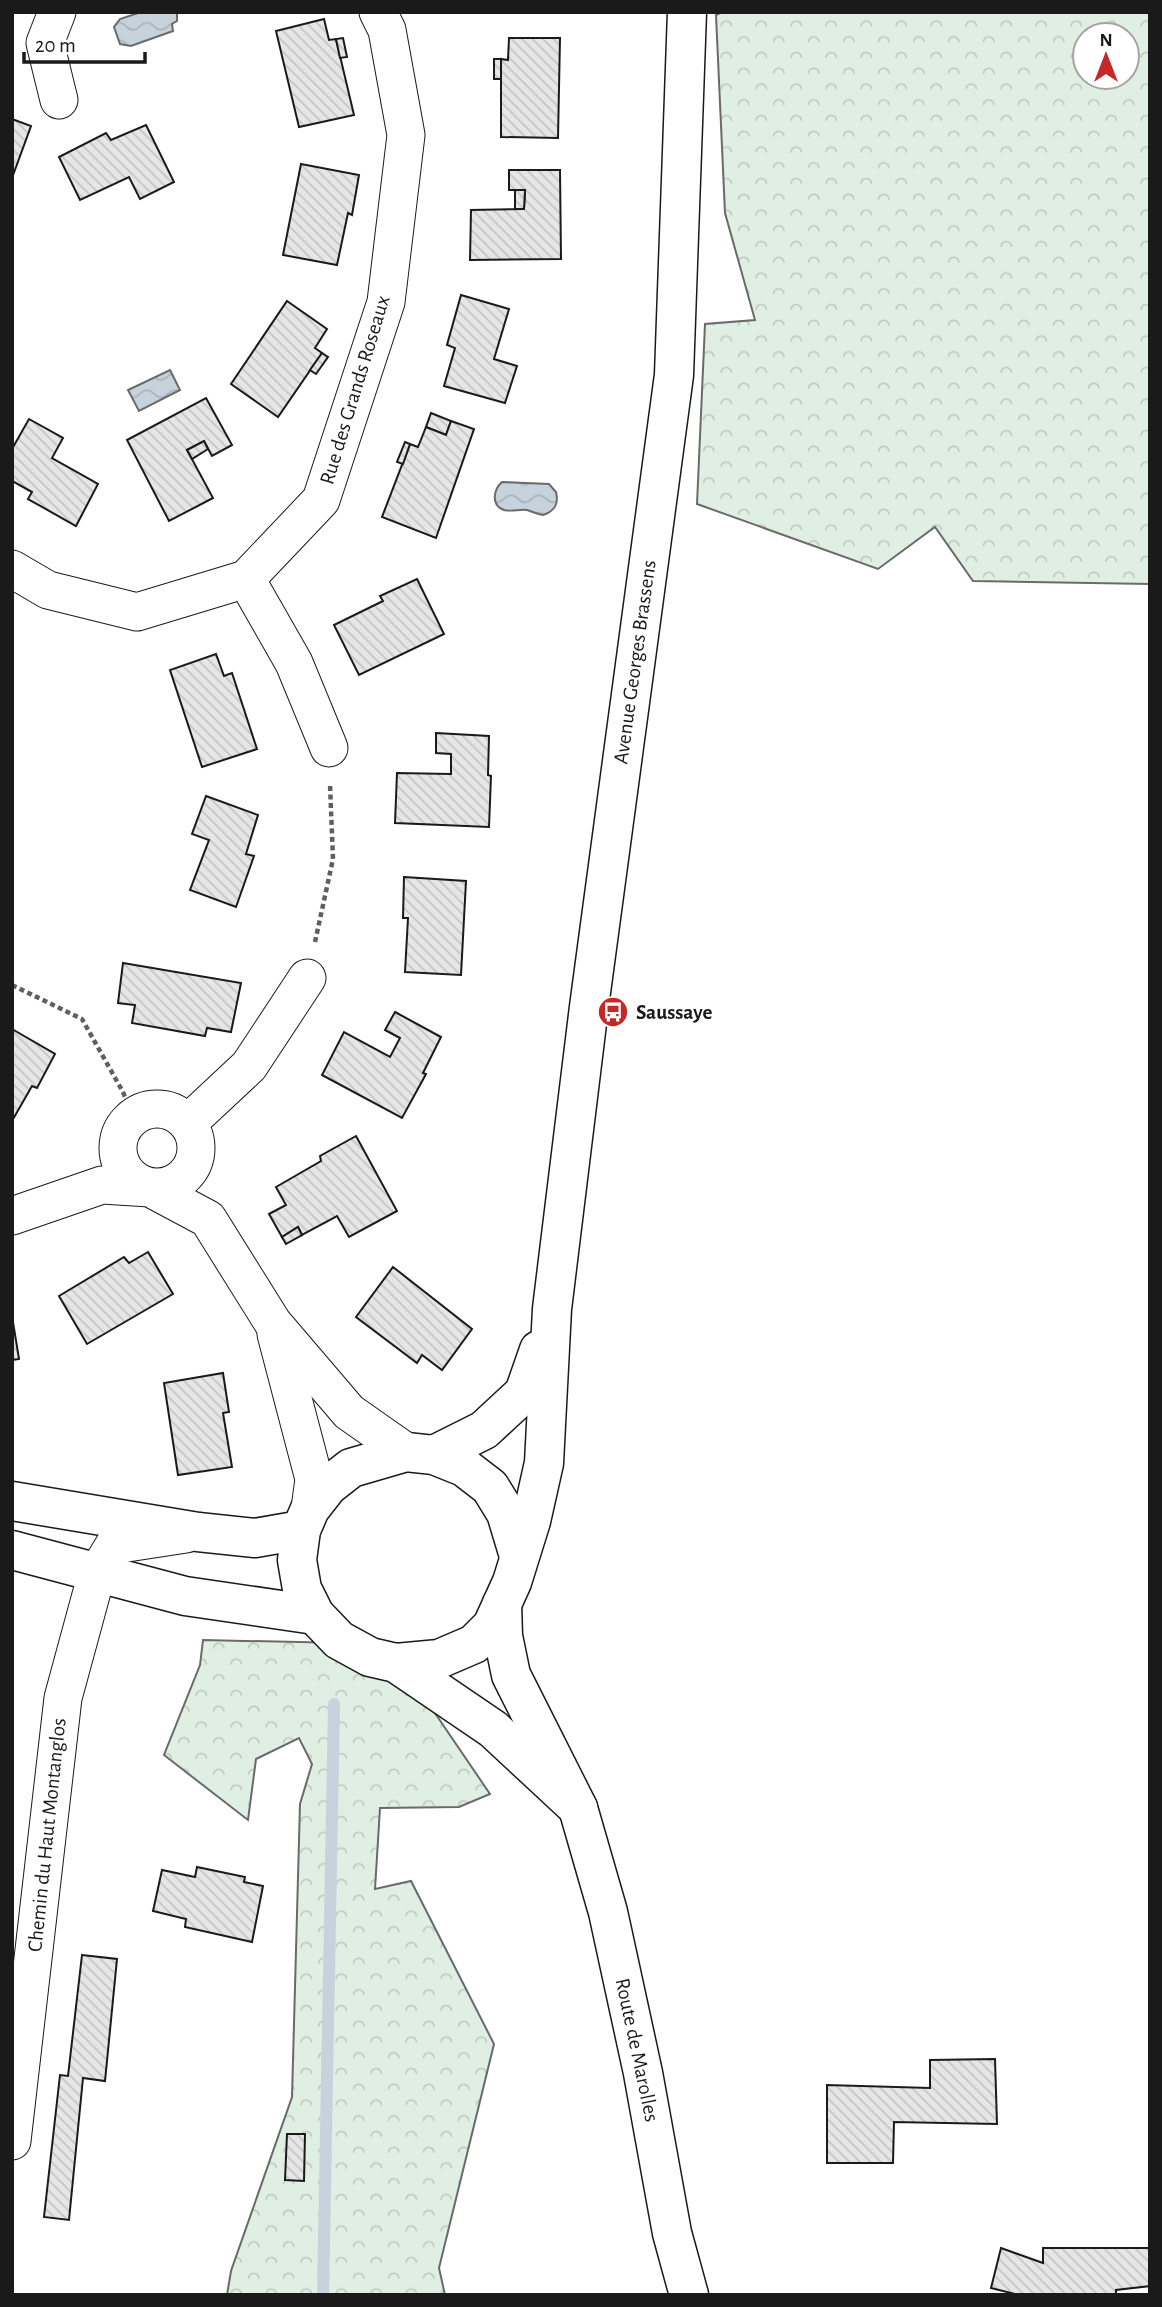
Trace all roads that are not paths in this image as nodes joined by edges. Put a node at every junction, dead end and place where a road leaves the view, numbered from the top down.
1 (57, 12) edge
2 (378, 12) edge
3 (687, 12) edge
4 (60, 100) dead end
5 (12, 569) edge
6 (246, 579) junction
7 (328, 748) road end
8 (307, 978) road end
9 (188, 1124) junction
10 (12, 1216) edge
11 (552, 1309) junction
12 (273, 1323) junction
13 (420, 1453) junction
14 (12, 1501) edge
15 (305, 1520) junction
16 (198, 1532) junction
17 (12, 1550) edge
18 (519, 1556) junction
19 (97, 1573) junction
20 (502, 1604) junction
21 (315, 1615) junction
22 (396, 1663) junction
23 (578, 1808) junction
24 (12, 2141) edge
25 (689, 2295) edge

1 - 4 street
2 - 6 street, Rue des Grands Roseaux
3 - 11 street, Avenue Georges Brassens
5 - 6 street, Rue des Grands Roseaux
6 - 7 street
8 - 9 street
9 - 9 street
10 - 12 street
11 - 13 street, Avenue Georges Brassens
11 - 18 street, Avenue Georges Brassens
12 - 13 street
12 - 15 street
13 - 15 street
13 - 18 street
14 - 16 street
15 - 16 street
15 - 21 street
16 - 19 street, Chemin du Haut Montanglos
17 - 19 street
18 - 20 street
19 - 21 street
19 - 24 street, Chemin du Haut Montanglos
20 - 22 street
20 - 23 street, Route de Marolles
21 - 22 street
22 - 23 street
23 - 25 street, Route de Marolles

